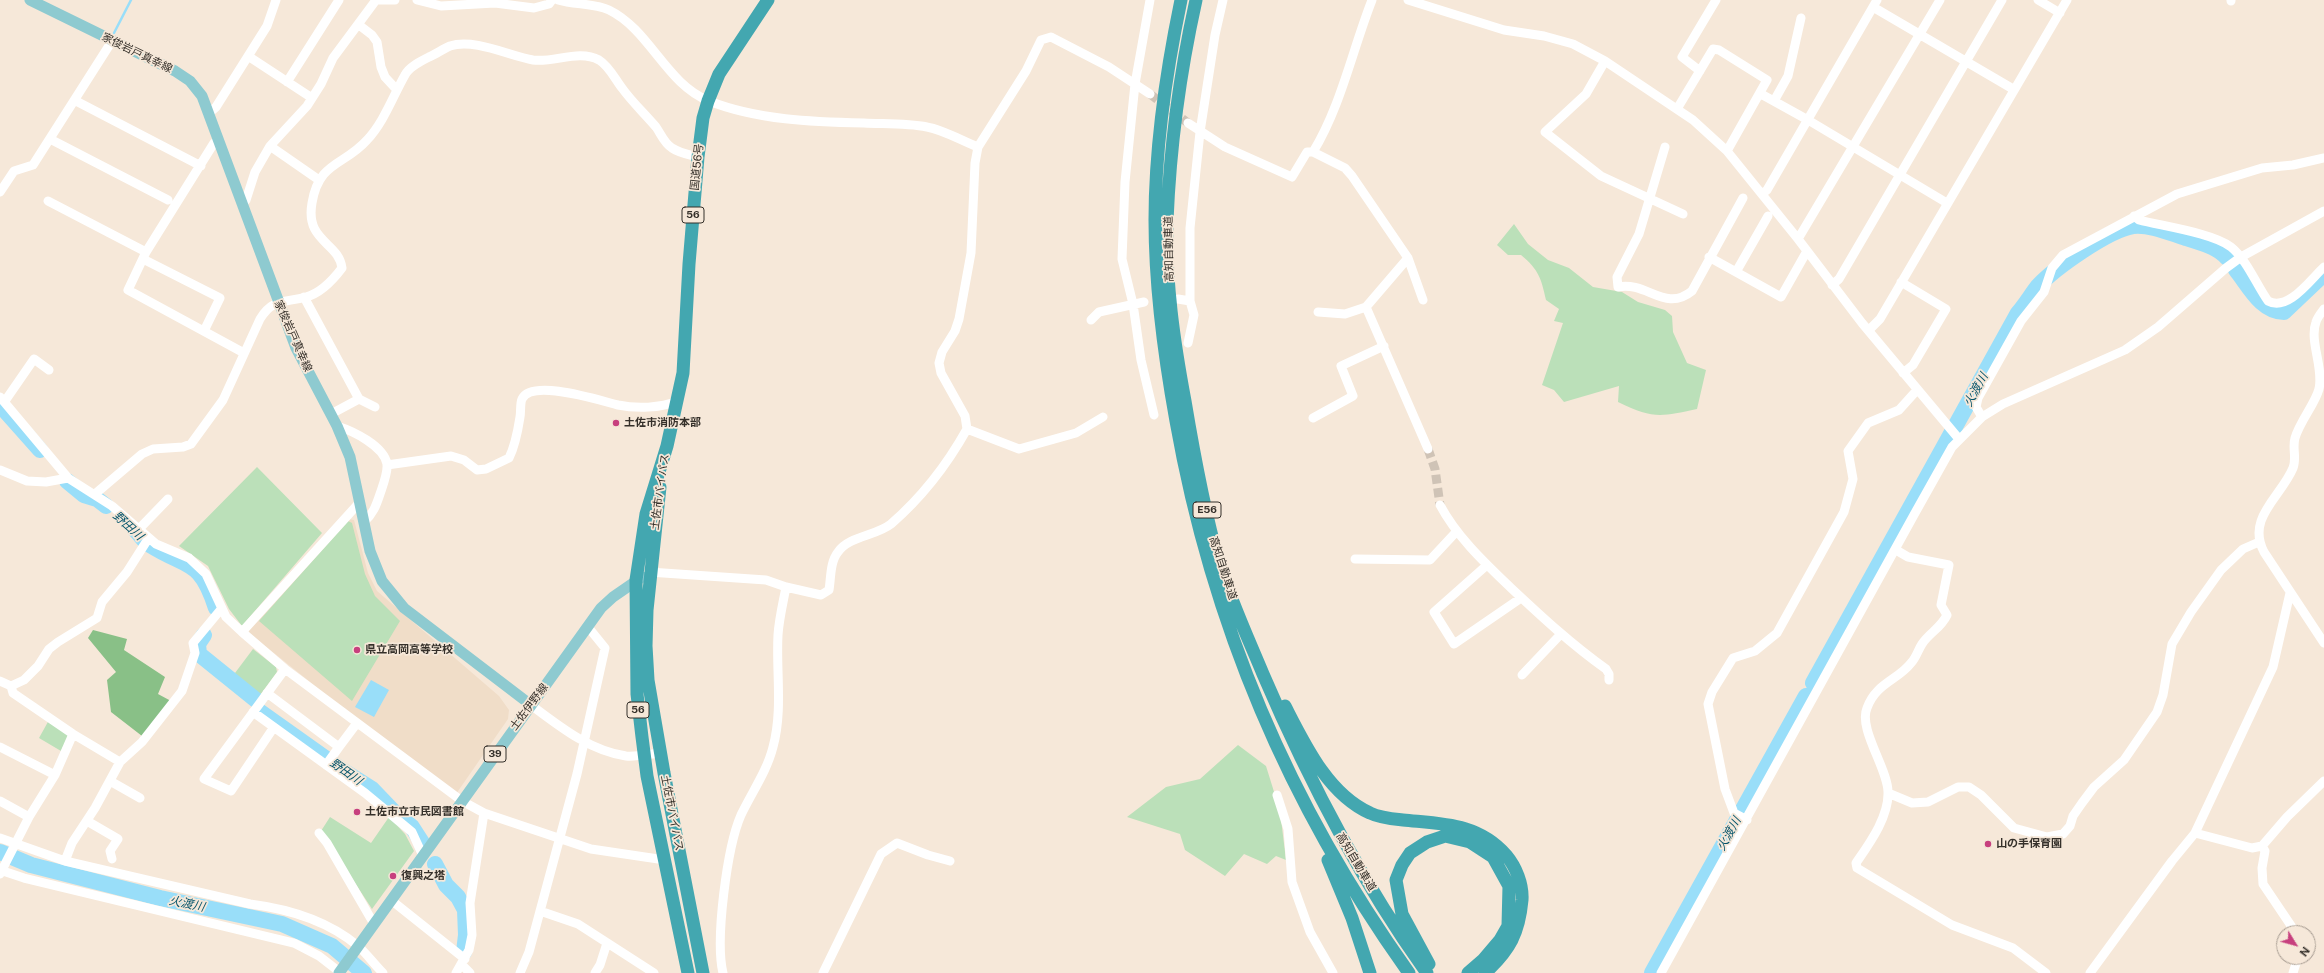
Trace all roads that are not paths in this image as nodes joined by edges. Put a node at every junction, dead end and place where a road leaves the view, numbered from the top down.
1 (276, 0) edge
2 (339, 0) edge
3 (378, 0) edge
4 (395, 0) edge
5 (417, 0) edge
6 (552, 0) edge
7 (558, 0) edge
8 (768, 0) edge
9 (1150, 0) edge
10 (1181, 0) edge
11 (1196, 0) edge
12 (1223, 0) edge
13 (1372, 0) edge
14 (1408, 0) edge
15 (1716, 0) edge
16 (1940, 0) edge
17 (2002, 0) edge
18 (2038, 0) edge
19 (2067, 0) edge
20 (36, 1) edge
21 (600, 4) edge
22 (1875, 4) edge
23 (2060, 12) junction
24 (1801, 18) dead end
25 (359, 25) junction
26 (1920, 35) junction
27 (112, 41) junction
28 (248, 56) junction
29 (1605, 61) junction
30 (1966, 62) junction
31 (1700, 70) junction
32 (287, 82) junction
33 (1135, 84) junction
34 (2013, 89) junction
35 (397, 90) junction
36 (1150, 94) tunnel mouth
37 (1761, 94) junction
38 (312, 98) junction
39 (708, 100) junction
40 (76, 101) junction
41 (1774, 101) junction
42 (1676, 109) junction
43 (208, 114) junction
44 (1808, 120) junction
45 (1188, 123) tunnel mouth
46 (1200, 132) junction
47 (50, 139) junction
48 (218, 140) junction
49 (270, 146) junction
50 (978, 147) junction
51 (1665, 147) dead end
52 (1854, 148) junction
53 (1726, 151) junction
54 (1313, 152) junction
55 (698, 157) junction
56 (2324, 158) edge
57 (201, 166) junction
58 (1901, 174) junction
59 (319, 180) junction
60 (0, 192) edge
61 (1762, 194) junction
62 (1650, 197) junction
63 (1743, 198) dead end
64 (168, 200) dead end
65 (48, 201) dead end
66 (1947, 202) junction
67 (242, 205) junction
68 (2324, 212) edge
69 (1683, 214) dead end
70 (1768, 216) dead end
71 (2134, 216) junction
72 (1798, 239) junction
73 (1807, 251) junction
74 (145, 256) junction
75 (1709, 257) junction
76 (2241, 257) junction
77 (1408, 258) junction
78 (2324, 267) edge
79 (1736, 272) junction
80 (1901, 282) junction
81 (1832, 285) junction
82 (304, 297) junction
83 (1178, 299) dead end
84 (1423, 300) dead end
85 (1190, 301) junction
86 (278, 302) junction
87 (1144, 302) dead end
88 (1133, 304) junction
89 (1366, 306) junction
90 (2324, 309) edge
91 (1318, 312) dead end
92 (1091, 320) dead end
93 (1869, 330) junction
94 (204, 331) junction
95 (1188, 343) dead end
96 (1384, 346) junction
97 (244, 353) junction
98 (49, 370) dead end
99 (1903, 373) junction
100 (1917, 390) junction
101 (359, 399) junction
102 (2, 400) edge
103 (678, 402) junction
104 (375, 407) dead end
105 (331, 414) junction
106 (1154, 415) dead end
107 (1103, 417) dead end
108 (1982, 417) junction
109 (1313, 418) dead end
110 (337, 426) junction
111 (967, 429) junction
112 (1955, 434) junction
113 (667, 446) junction
114 (1428, 449) tunnel mouth
115 (387, 465) junction
116 (0, 470) edge
117 (68, 478) junction
118 (95, 494) junction
119 (168, 499) dead end
120 (359, 503) junction
121 (1440, 505) tunnel mouth
122 (364, 522) junction
123 (140, 529) junction
124 (1457, 532) junction
125 (148, 539) junction
126 (2259, 542) junction
127 (1896, 550) junction
128 (1355, 559) dead end
129 (1220, 564) junction
130 (1487, 565) junction
131 (649, 572) junction
132 (636, 580) junction
133 (786, 587) junction
134 (2290, 593) junction
135 (1521, 598) junction
136 (222, 608) junction
137 (588, 627) junction
138 (242, 632) junction
139 (1560, 635) junction
140 (2324, 644) edge
141 (285, 669) junction
142 (1522, 675) dead end
143 (1609, 680) dead end
144 (0, 681) edge
145 (11, 686) junction
146 (267, 692) junction
147 (530, 705) junction
148 (253, 712) junction
149 (357, 723) junction
150 (274, 727) junction
151 (73, 734) junction
152 (583, 740) junction
153 (0, 747) edge
154 (339, 747) junction
155 (660, 753) junction
156 (644, 755) junction
157 (120, 762) junction
158 (326, 765) junction
159 (55, 775) junction
160 (110, 781) junction
161 (2324, 781) edge
162 (1888, 794) junction
163 (1277, 795) dead end
164 (140, 798) dead end
165 (0, 801) edge
166 (462, 801) junction
167 (484, 813) junction
168 (29, 817) junction
169 (1746, 820) junction
170 (87, 821) junction
171 (1318, 832) junction
172 (319, 833) dead end
173 (2195, 834) junction
174 (0, 838) edge
175 (559, 838) junction
176 (14, 846) junction
177 (2262, 846) junction
178 (423, 856) junction
179 (112, 859) dead end
180 (665, 860) junction
181 (65, 861) junction
182 (950, 861) dead end
183 (1, 870) edge
184 (391, 900) junction
185 (540, 910) junction
186 (374, 924) junction
187 (2291, 925) edge
188 (607, 943) junction
189 (356, 948) junction
190 (463, 961) junction
191 (340, 972) edge
192 (383, 973) edge
193 (456, 973) edge
194 (470, 973) edge
195 (520, 973) edge
196 (595, 973) edge
197 (654, 973) edge
198 (688, 973) edge
199 (703, 973) edge
200 (723, 973) edge
201 (823, 973) edge
202 (1334, 973) edge
203 (1370, 973) edge
204 (1409, 973) edge
205 (1427, 973) edge
206 (1434, 973) edge
207 (1468, 973) edge
208 (1485, 973) edge
209 (1661, 973) edge
210 (2046, 973) edge
211 (2090, 973) edge

1 - 28 street
2 - 32 street
3 - 4 street
3 - 25 street
5 - 6 street
7 - 21 street
8 - 39 highway, 国道56号 / 56
9 - 33 street
10 - 171 highway, 高知自動車道 / E56
11 - 129 highway, 高知自動車道 / E56
12 - 46 street
13 - 54 street
14 - 29 street
15 - 31 street
16 - 26 street
17 - 30 street
18 - 23 street
19 - 23 street
20 - 27 main road, 家俊岩戸真幸線
21 - 39 street
22 - 26 street
22 - 44 street
23 - 34 street
24 - 41 street
25 - 35 street
25 - 38 street
26 - 30 street
26 - 52 street
27 - 40 street
27 - 43 main road, 家俊岩戸真幸線
28 - 32 street
28 - 43 street
29 - 42 street
29 - 62 street
30 - 34 street
30 - 58 street
31 - 37 street
31 - 42 street
32 - 38 street
33 - 36 street
33 - 50 street
33 - 88 street
34 - 66 street
35 - 55 street
35 - 59 street
37 - 41 street
37 - 53 street
38 - 49 street
39 - 50 street
39 - 55 highway, 国道56号 / 56
40 - 47 street
40 - 57 street
41 - 44 street
42 - 53 street
43 - 48 main road, 家俊岩戸真幸線
44 - 52 street
44 - 61 street
45 - 46 street
46 - 54 street
46 - 85 street
47 - 60 street
47 - 64 street
48 - 57 street
48 - 67 main road, 家俊岩戸真幸線
49 - 59 street
49 - 67 street
50 - 111 street
51 - 62 street
52 - 58 street
52 - 72 street
53 - 61 street
54 - 77 street
55 - 103 highway, 国道56号 / 56
56 - 71 street
57 - 74 street
58 - 66 street
58 - 81 street
59 - 82 street
61 - 72 street
62 - 69 street
62 - 75 street
63 - 75 street
65 - 74 street
66 - 80 street
67 - 86 main road, 家俊岩戸真幸線
68 - 76 street
70 - 79 street
71 - 76 street
71 - 108 street
72 - 73 street
73 - 79 street
73 - 81 street
74 - 94 street
74 - 94 street
75 - 79 street
76 - 78 street
76 - 108 street
77 - 84 street
77 - 89 street
80 - 93 street
80 - 99 street
81 - 93 street
82 - 86 street
82 - 101 street
83 - 85 street
85 - 95 street
86 - 97 street
86 - 105 main road, 家俊岩戸真幸線
87 - 88 street
88 - 92 street
88 - 106 street
89 - 91 street
89 - 96 street
90 - 126 street
93 - 99 street
94 - 97 street
96 - 109 street
96 - 114 street
97 - 118 street
98 - 102 street
99 - 100 street
100 - 112 street
100 - 169 street
101 - 104 street
101 - 105 street
102 - 117 street
103 - 113 highway, 国道56号 / 56
103 - 115 street
105 - 110 main road, 家俊岩戸真幸線
107 - 111 street
108 - 112 street
110 - 115 street
110 - 120 main road, 家俊岩戸真幸線
111 - 133 street
112 - 127 street
113 - 131 highway, 土佐市バイパス / 56
113 - 132 highway, 土佐市バイパス / 56
115 - 122 street
116 - 117 street
117 - 118 street
118 - 123 street
119 - 123 street
120 - 122 main road, 家俊岩戸真幸線
120 - 138 street
121 - 124 street
122 - 147 main road, 家俊岩戸真幸線
123 - 125 street
124 - 128 street
124 - 130 street
125 - 136 street
125 - 145 street
126 - 134 street
126 - 162 street
127 - 162 street
127 - 169 street
129 - 205 highway, 高知自動車道 / E56
129 - 208 highway
130 - 135 street
130 - 135 street
131 - 132 main road, 土佐伊野線 / 39
131 - 133 street
131 - 155 highway, 土佐市バイパス / 56
132 - 137 main road, 土佐伊野線 / 39
132 - 156 highway, 土佐市バイパス / 56
133 - 200 street
134 - 140 street
134 - 173 street
135 - 139 street
136 - 138 street
136 - 157 street
137 - 147 main road, 土佐伊野線 / 39
137 - 152 street
138 - 141 street
139 - 142 street
139 - 143 street
141 - 146 street
141 - 149 street
144 - 145 street
145 - 151 street
146 - 148 street
146 - 154 street
147 - 152 street
147 - 166 main road, 土佐伊野線 / 39
148 - 150 street
148 - 150 street
149 - 154 street
149 - 166 street
150 - 158 street
151 - 157 street
151 - 159 street
152 - 156 street
152 - 175 street
153 - 159 street
154 - 158 street
155 - 156 street
155 - 199 highway, 土佐市バイパス / 56
156 - 180 highway, 土佐市バイパス / 56
157 - 160 street
158 - 178 street
159 - 168 street
160 - 164 street
160 - 170 street
161 - 177 street
162 - 210 street
163 - 202 street
165 - 168 street
166 - 167 street
166 - 178 main road, 土佐伊野線 / 39
167 - 175 street
167 - 190 street
168 - 176 street
169 - 209 street
170 - 179 street
170 - 181 street
171 - 203 highway
171 - 204 highway, 高知自動車道 / E56
172 - 186 street
173 - 177 street
173 - 211 street
174 - 176 street
175 - 180 street
175 - 185 street
176 - 181 street
176 - 183 street
177 - 187 street
178 - 184 main road, 土佐伊野線 / 39
180 - 198 highway, 土佐市バイパス / 56
181 - 189 street
182 - 201 street
183 - 191 street
184 - 186 main road, 土佐伊野線 / 39
184 - 190 street
185 - 188 street
185 - 195 street
186 - 189 main road, 土佐伊野線 / 39
188 - 196 street
188 - 197 street
189 - 191 main road, 土佐伊野線 / 39
189 - 192 street
190 - 193 street
190 - 194 street
206 - 207 highway

